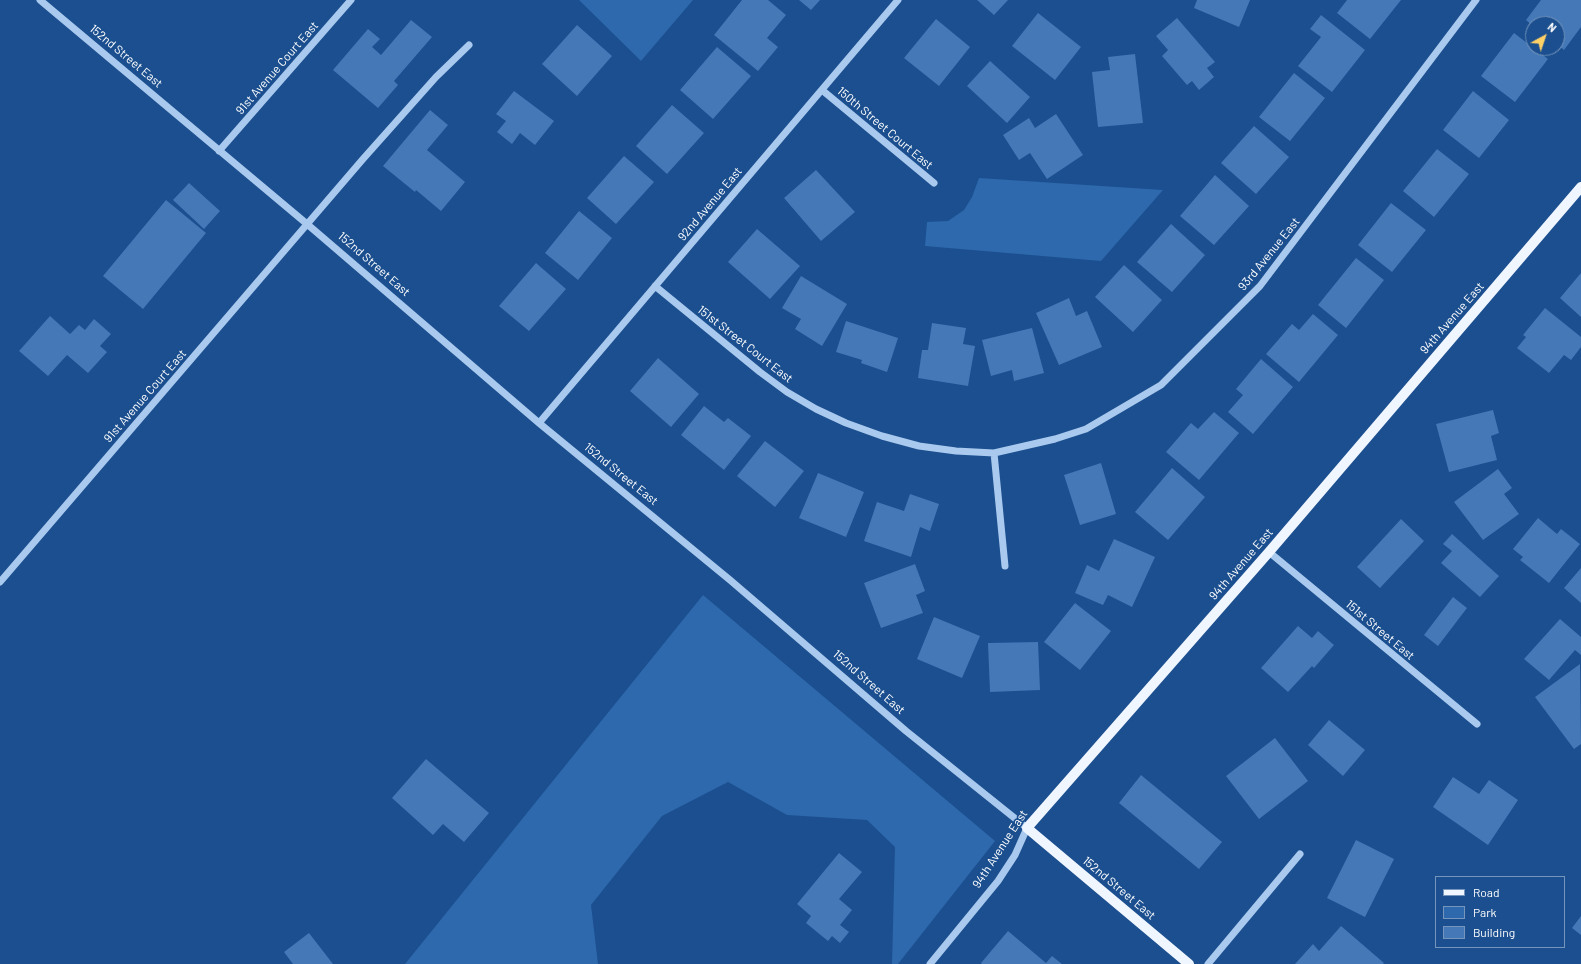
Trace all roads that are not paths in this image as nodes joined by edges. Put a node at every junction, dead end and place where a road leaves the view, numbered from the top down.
1 (40, 0) edge
2 (351, 0) edge
3 (898, 0) edge
4 (1476, 0) edge
5 (469, 45) dead end
6 (822, 90) junction
7 (219, 151) junction
8 (934, 183) dead end
9 (1581, 187) edge
10 (307, 224) junction
11 (655, 286) junction
12 (539, 423) junction
13 (994, 453) junction
14 (1269, 552) junction
15 (1005, 566) dead end
16 (0, 582) edge
17 (1477, 724) dead end
18 (1027, 828) junction
19 (1300, 854) dead end
20 (930, 964) edge
21 (1189, 964) edge
22 (1208, 964) edge

1 - 7 street, 152nd Street East
2 - 7 street, 91st Avenue Court East
3 - 6 street, 92nd Avenue East
4 - 13 street, 93rd Avenue East
5 - 10 street, 91st Avenue Court East
6 - 8 street, 150th Street Court East
6 - 11 street, 92nd Avenue East
7 - 10 street, 152nd Street East
9 - 14 main road, 94th Avenue East
10 - 12 street, 152nd Street East
10 - 16 street, 91st Avenue Court East
11 - 12 street, 92nd Avenue East
11 - 13 street, 151st Street Court East
12 - 18 street, 152nd Street East
13 - 15 street
14 - 17 street, 151st Street East
14 - 18 main road, 94th Avenue East
18 - 20 street, 94th Avenue East
18 - 21 main road, 152nd Street East
19 - 22 street

